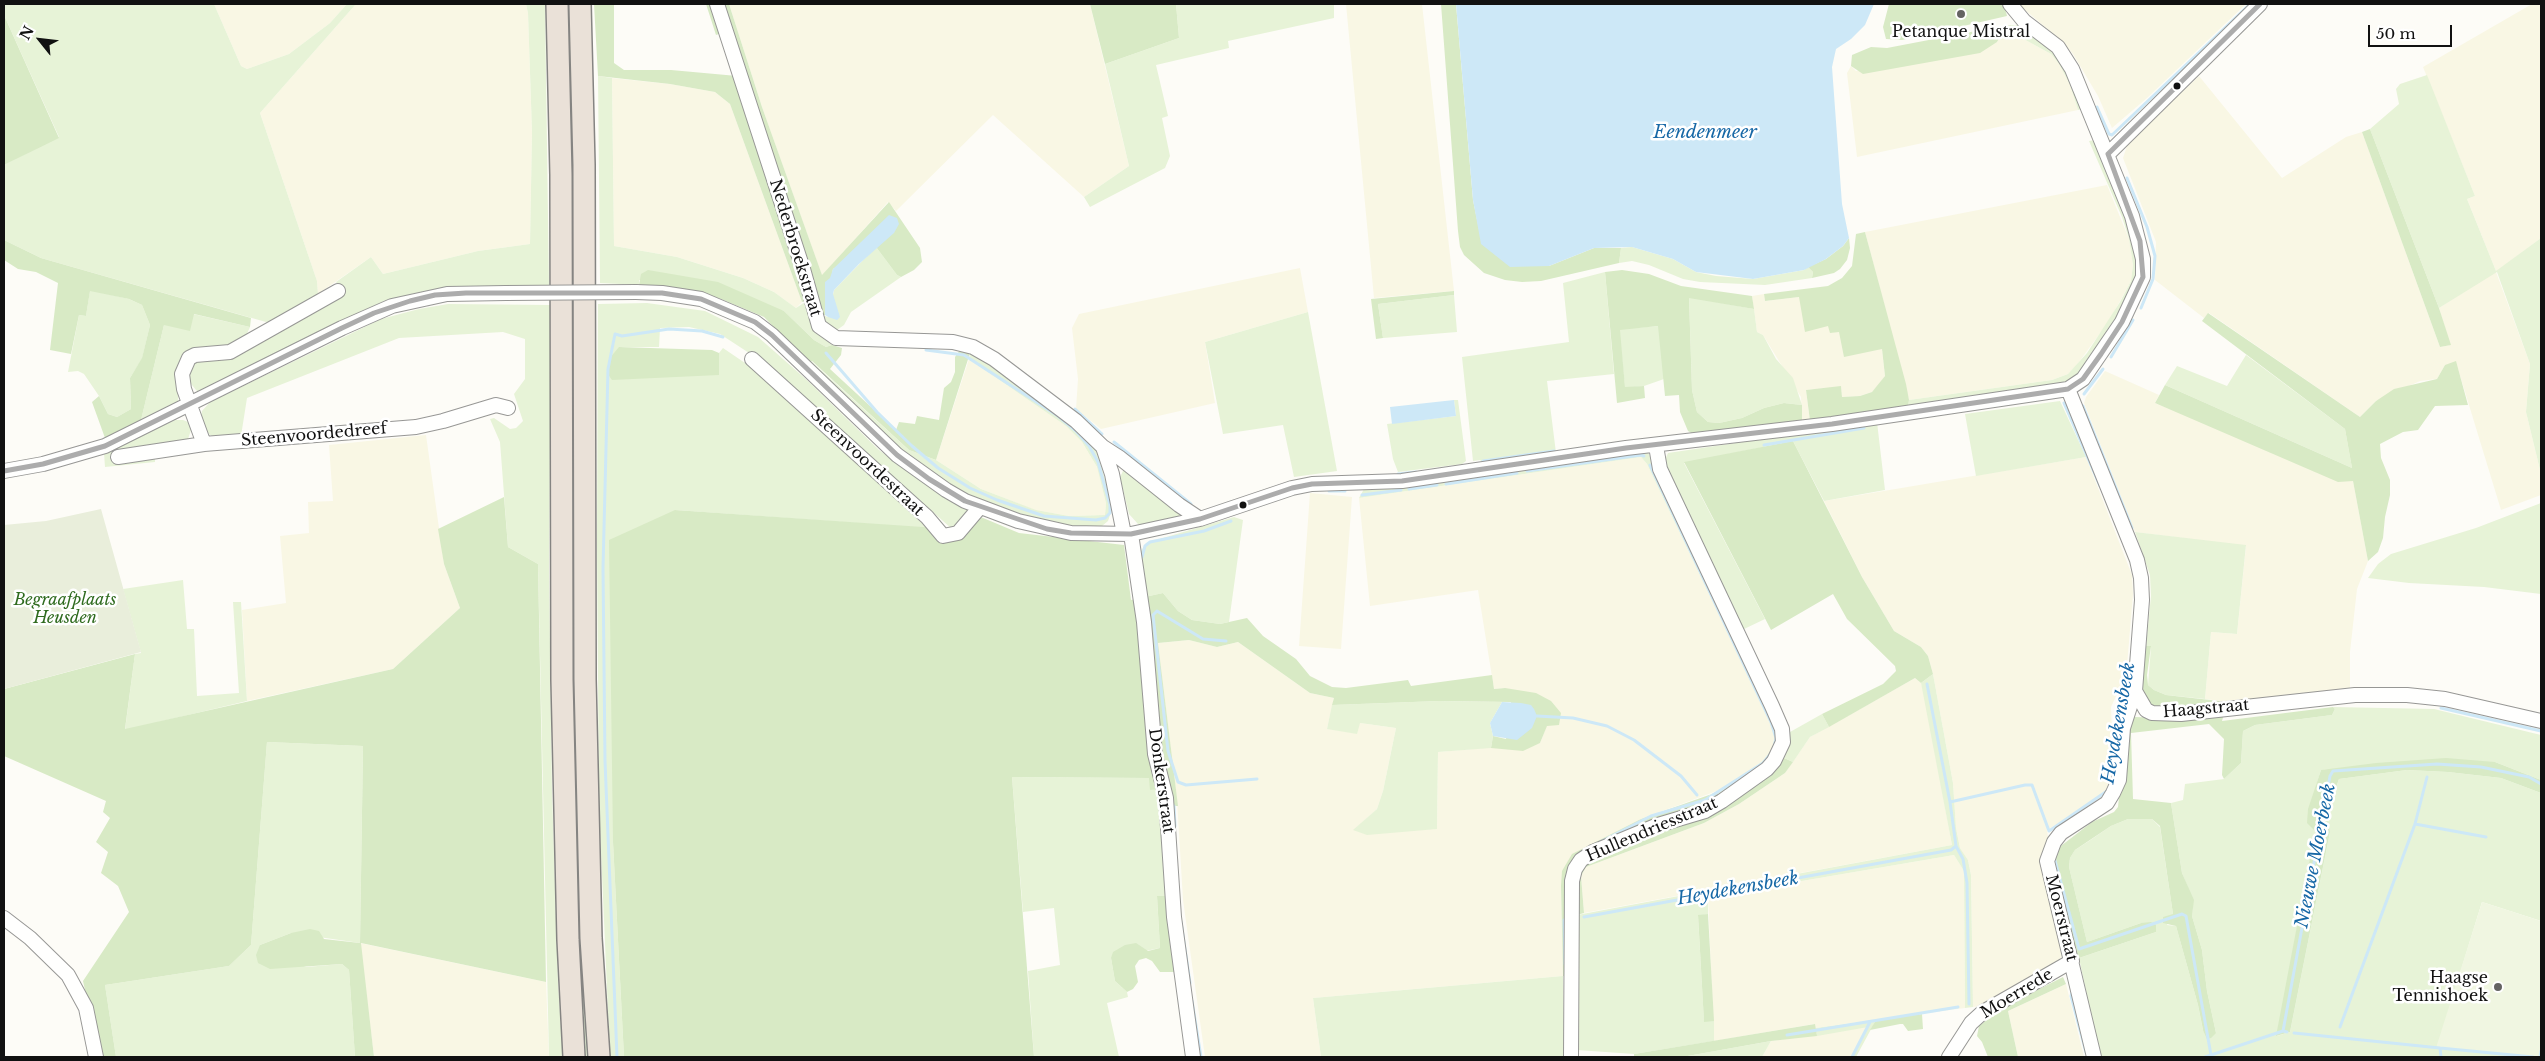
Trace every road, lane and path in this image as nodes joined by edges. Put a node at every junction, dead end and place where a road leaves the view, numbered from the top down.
1 (557, 4) edge
2 (580, 4) edge
3 (718, 4) edge
4 (2010, 4) edge
5 (2260, 4) edge
6 (2108, 154) junction
7 (338, 291) dead end
8 (752, 359) dead end
9 (2068, 389) junction
10 (191, 405) junction
11 (508, 408) dead end
12 (204, 444) junction
13 (1656, 446) junction
14 (1103, 448) junction
15 (118, 457) dead end
16 (4, 471) edge
17 (980, 507) junction
18 (1200, 519) junction
19 (1128, 534) junction
20 (2135, 691) junction
21 (2541, 722) edge
22 (4, 918) edge
23 (2072, 961) junction
24 (96, 1057) edge
25 (574, 1057) edge
26 (599, 1057) edge
27 (1193, 1057) edge
28 (1571, 1057) edge
29 (1949, 1057) edge
30 (2094, 1057) edge

1 - 25 highway
2 - 26 highway
3 - 14 street, Nederbroekstraat
4 - 6 street
5 - 6 street
6 - 9 street
7 - 10 street
8 - 17 street, Steenvoordestraat
9 - 13 street, Steenvoordestraat
9 - 20 street
10 - 12 street
10 - 16 street, Steenvoordestraat
10 - 17 street, Steenvoordestraat, bridge
11 - 12 street, Steenvoordedreef
12 - 15 street, Steenvoordedreef
13 - 18 street, Steenvoordestraat
13 - 28 street, Hullendriesstraat
14 - 18 street, Nederbroekstraat
14 - 19 street, Donkerstraat
17 - 19 street, Steenvoordestraat
18 - 19 street, Steenvoordestraat
19 - 27 street, Donkerstraat
20 - 21 street, Haagstraat
20 - 23 street, Moerstraat
22 - 24 street
23 - 29 street, Moerrede
23 - 30 street, Moerstraat

